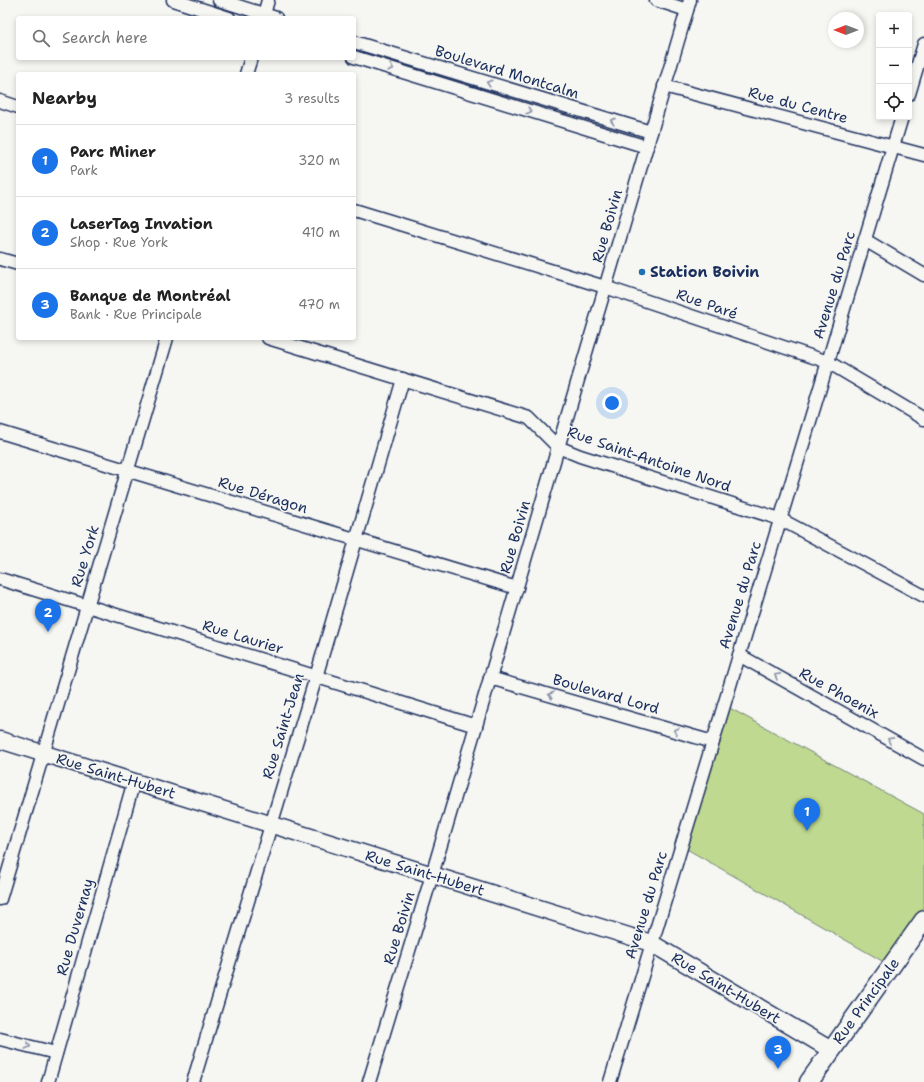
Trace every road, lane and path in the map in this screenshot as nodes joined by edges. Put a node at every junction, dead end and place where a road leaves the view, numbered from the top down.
1 (173, 0) edge
2 (220, 0) edge
3 (268, 0) edge
4 (656, 0) edge
5 (688, 5) edge
6 (223, 16) edge
7 (263, 16) edge
8 (356, 43) edge
9 (924, 44) edge
10 (356, 58) edge
11 (250, 60) edge
12 (247, 72) edge
13 (912, 84) edge
14 (664, 86) junction
15 (0, 101) edge
16 (16, 106) edge
17 (901, 120) edge
18 (651, 132) junction
19 (646, 147) junction
20 (893, 147) junction
21 (924, 155) edge
22 (356, 211) edge
23 (865, 240) junction
24 (0, 259) edge
25 (16, 263) edge
26 (924, 275) edge
27 (605, 287) junction
28 (166, 340) edge
29 (275, 340) edge
30 (828, 362) junction
31 (403, 379) junction
32 (924, 418) edge
33 (0, 432) edge
34 (558, 447) junction
35 (128, 471) junction
36 (780, 519) junction
37 (356, 540) junction
38 (0, 579) edge
39 (517, 588) junction
40 (924, 596) edge
41 (87, 606) junction
42 (739, 655) junction
43 (316, 677) junction
44 (490, 678) junction
45 (476, 726) junction
46 (0, 740) edge
47 (713, 742) junction
48 (44, 753) junction
49 (924, 759) edge
50 (134, 781) junction
51 (270, 824) junction
52 (432, 875) junction
53 (0, 899) edge
54 (924, 920) edge
55 (651, 943) junction
56 (0, 1039) edge
57 (831, 1050) junction
58 (56, 1053) junction
59 (48, 1082) edge
60 (193, 1082) edge
61 (369, 1082) edge
62 (610, 1082) edge
63 (808, 1082) edge

1 - 6 street
2 - 7 street
3 - 7 street
4 - 5 street
5 - 14 street, Rue Boivin
18 -> 8 street, Boulevard Montcalm
9 - 13 street
10 -> 19 street, Boulevard Montcalm
11 - 12 street
14 - 18 street, Rue Boivin
14 - 20 street, Rue du Centre
15 - 16 street
17 - 20 street, Avenue du Parc
18 - 19 street, Rue Boivin
19 - 27 street, Rue Boivin
20 - 21 street, Rue du Centre
20 - 23 street, Avenue du Parc
22 - 27 street, Rue Paré
23 - 26 street
23 - 30 street, Avenue du Parc
24 - 25 street
27 - 30 street, Rue Paré
27 - 34 street, Rue Boivin
28 - 35 street, Rue York
29 - 31 street, Rue Saint-Antoine Nord
30 - 32 street, Rue Paré
30 - 36 street, Avenue du Parc
31 - 34 street, Rue Saint-Antoine Nord
31 - 37 street, Rue Saint-Jean
33 - 35 street, Rue Déragon
34 - 36 street, Rue Saint-Antoine Nord
34 - 39 street, Rue Boivin
35 - 37 street, Rue Déragon
35 - 41 street, Rue York
36 - 40 street, Rue Saint-Antoine Nord
36 - 42 street, Avenue du Parc
37 - 39 street, Rue Déragon
37 - 43 street, Rue Saint-Jean
38 - 41 street, Rue Laurier
39 - 44 street, Rue Boivin
41 - 43 street, Rue Laurier
41 - 48 street, Rue York
42 - 47 street, Avenue du Parc
49 -> 42 street, Rue Phoenix
43 - 45 street, Rue Laurier
43 - 51 street, Rue Saint-Jean
44 - 45 street, Rue Boivin
47 -> 44 street, Boulevard Lord
45 - 52 street, Rue Boivin
46 - 48 street, Rue Saint-Hubert
47 - 55 street, Avenue du Parc
48 - 50 street, Rue Saint-Hubert
48 - 53 street, Rue York
50 - 51 street, Rue Saint-Hubert
50 - 58 street, Rue Duvernay
51 - 52 street, Rue Saint-Hubert
51 - 60 street, Rue Saint-Jean
52 - 55 street, Rue Saint-Hubert
52 - 61 street, Rue Boivin
54 - 57 main road, Rue Principale
55 - 57 street, Rue Saint-Hubert
55 - 62 street, Avenue du Parc
56 -> 58 street
57 - 63 main road, Rue Principale
58 - 59 street, Rue Duvernay

